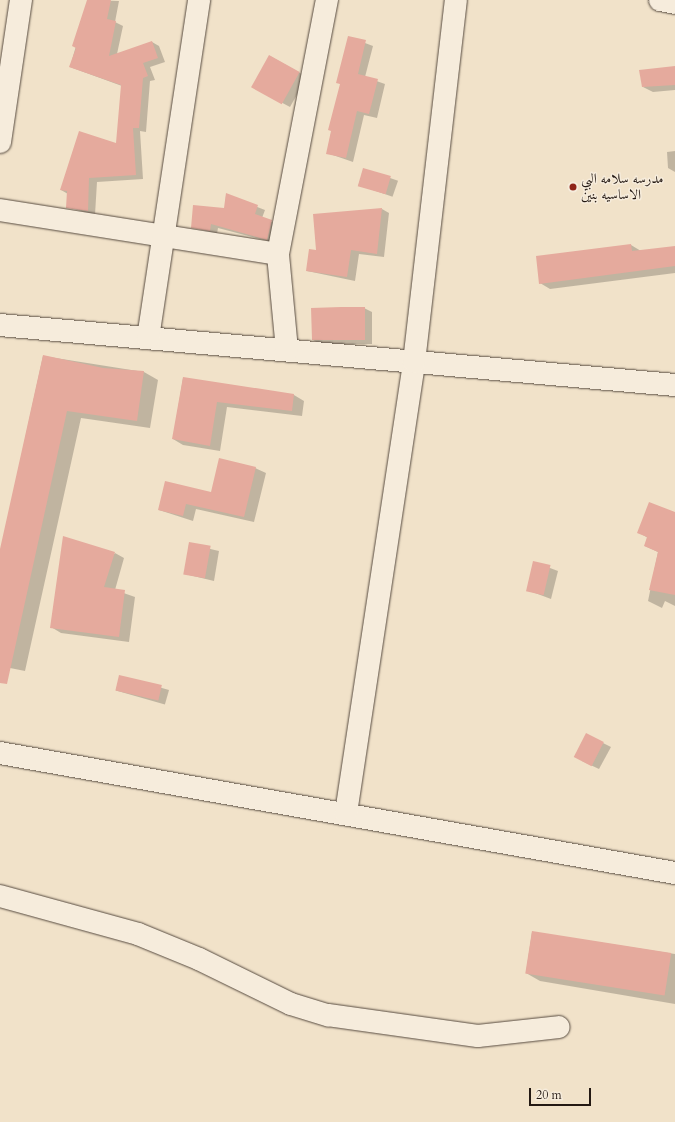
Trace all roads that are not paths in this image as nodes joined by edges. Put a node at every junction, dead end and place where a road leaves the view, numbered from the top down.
1 (21, 0) edge
2 (199, 0) edge
3 (327, 0) edge
4 (456, 0) edge
5 (660, 0) edge
6 (675, 3) edge
7 (0, 142) edge
8 (0, 210) edge
9 (165, 234) junction
10 (278, 254) junction
11 (0, 325) edge
12 (148, 338) junction
13 (287, 350) junction
14 (414, 362) junction
15 (675, 385) edge
16 (0, 753) edge
17 (346, 813) junction
18 (675, 873) edge
19 (0, 896) edge
20 (559, 1027) dead end

1 - 7 street
2 - 9 street
3 - 10 street
4 - 14 street
5 - 6 street
8 - 9 street
9 - 10 street
9 - 12 street
10 - 13 street
11 - 12 street
12 - 13 street
13 - 14 street
14 - 15 street
14 - 17 street
16 - 17 street
17 - 18 street
19 - 20 street

